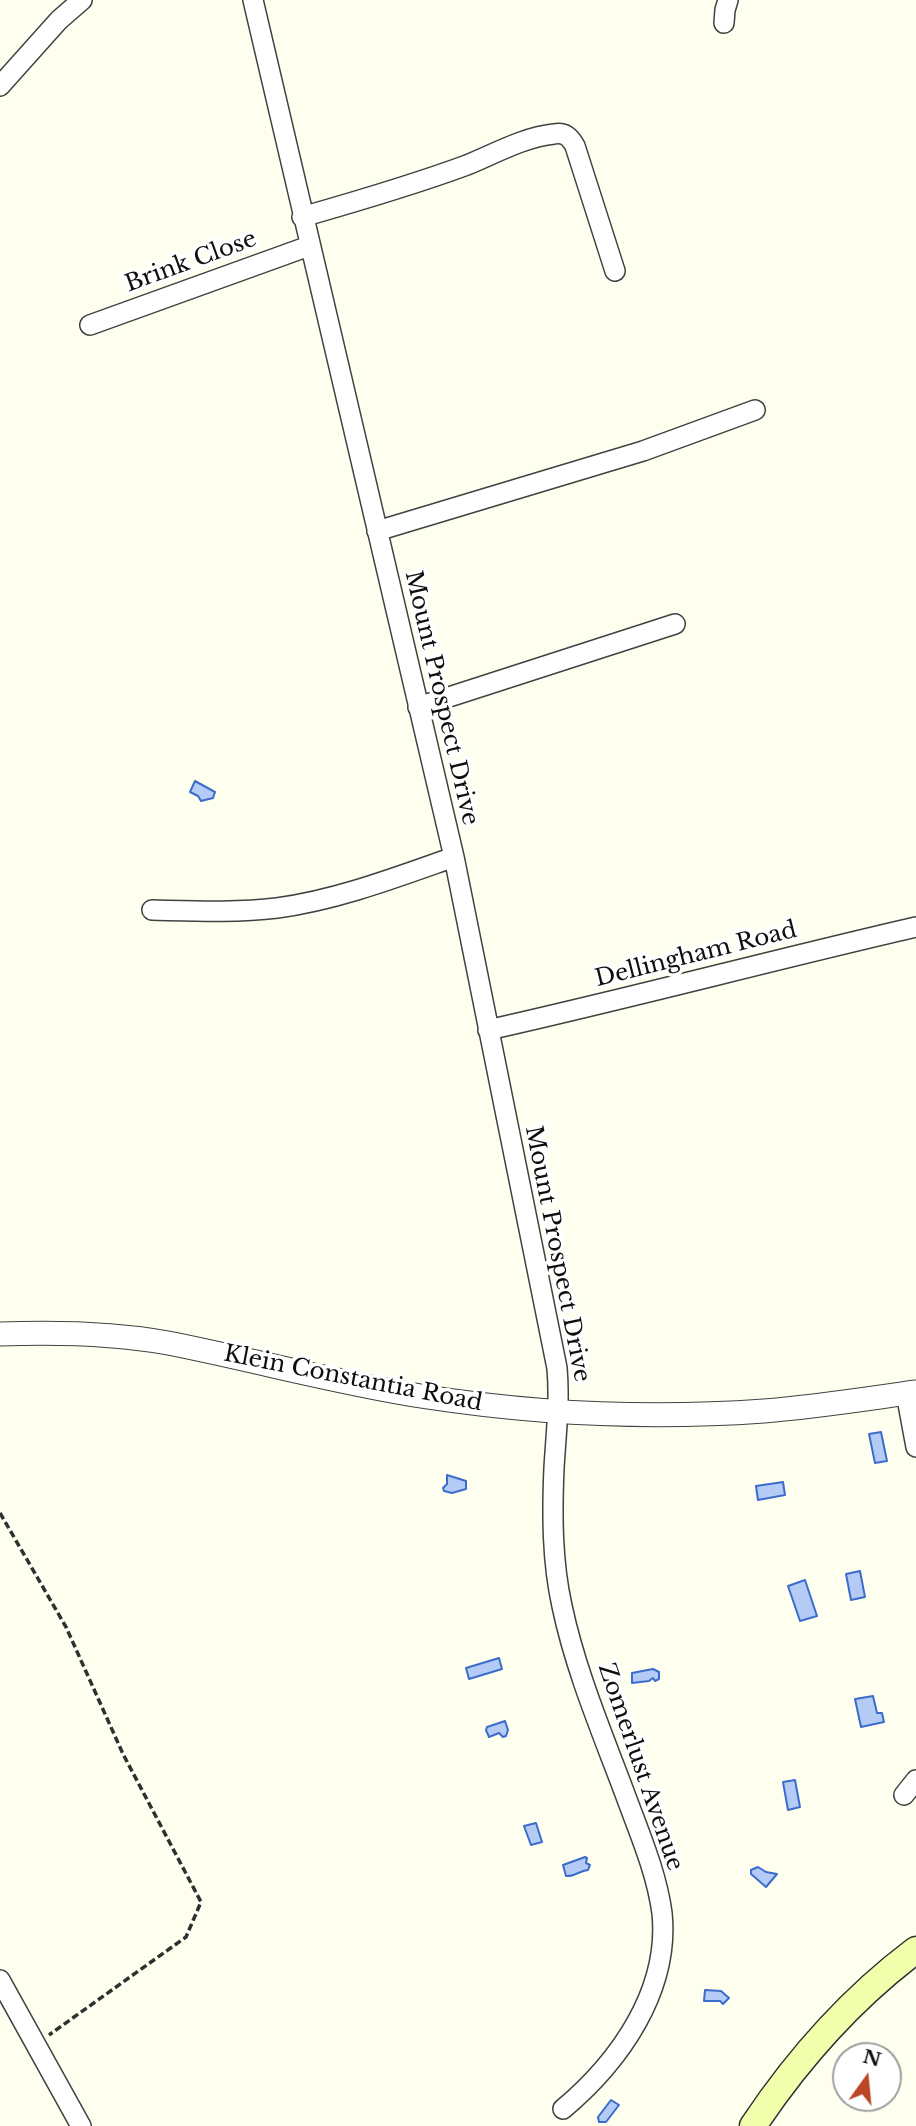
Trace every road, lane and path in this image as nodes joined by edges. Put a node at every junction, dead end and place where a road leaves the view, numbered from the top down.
1 (82, 0) edge
2 (253, 0) edge
3 (728, 0) edge
4 (724, 23) dead end
5 (0, 86) edge
6 (302, 217) junction
7 (309, 246) junction
8 (615, 271) dead end
9 (90, 325) dead end
10 (755, 410) dead end
11 (377, 531) junction
12 (676, 624) dead end
13 (418, 707) junction
14 (454, 857) junction
15 (152, 910) dead end
16 (916, 926) edge
17 (488, 1030) junction
18 (0, 1334) edge
19 (911, 1393) edge
20 (559, 1411) junction
21 (916, 1447) edge
22 (0, 1513) edge
23 (916, 1950) edge
24 (0, 1980) edge
25 (36, 2045) junction
26 (563, 2109) dead end
27 (81, 2126) edge
28 (753, 2126) edge

1 - 5 street
2 - 6 street, Mount Prospect Drive
3 - 4 street
6 - 7 street, Mount Prospect Drive
6 - 8 street
7 - 9 street, Brink Close
7 - 11 street, Mount Prospect Drive
10 - 11 street
11 - 13 street, Mount Prospect Drive
12 - 13 street
13 - 14 street, Mount Prospect Drive
14 - 15 street
14 - 17 street, Mount Prospect Drive
16 - 17 street, Dellingham Road
17 - 20 street, Mount Prospect Drive
18 - 20 street, Klein Constantia Road
19 - 20 street, Klein Constantia Road
19 - 21 street
20 - 26 street, Zomerlust Avenue
22 - 25 path
23 - 28 main road
24 - 25 street
25 - 27 street

